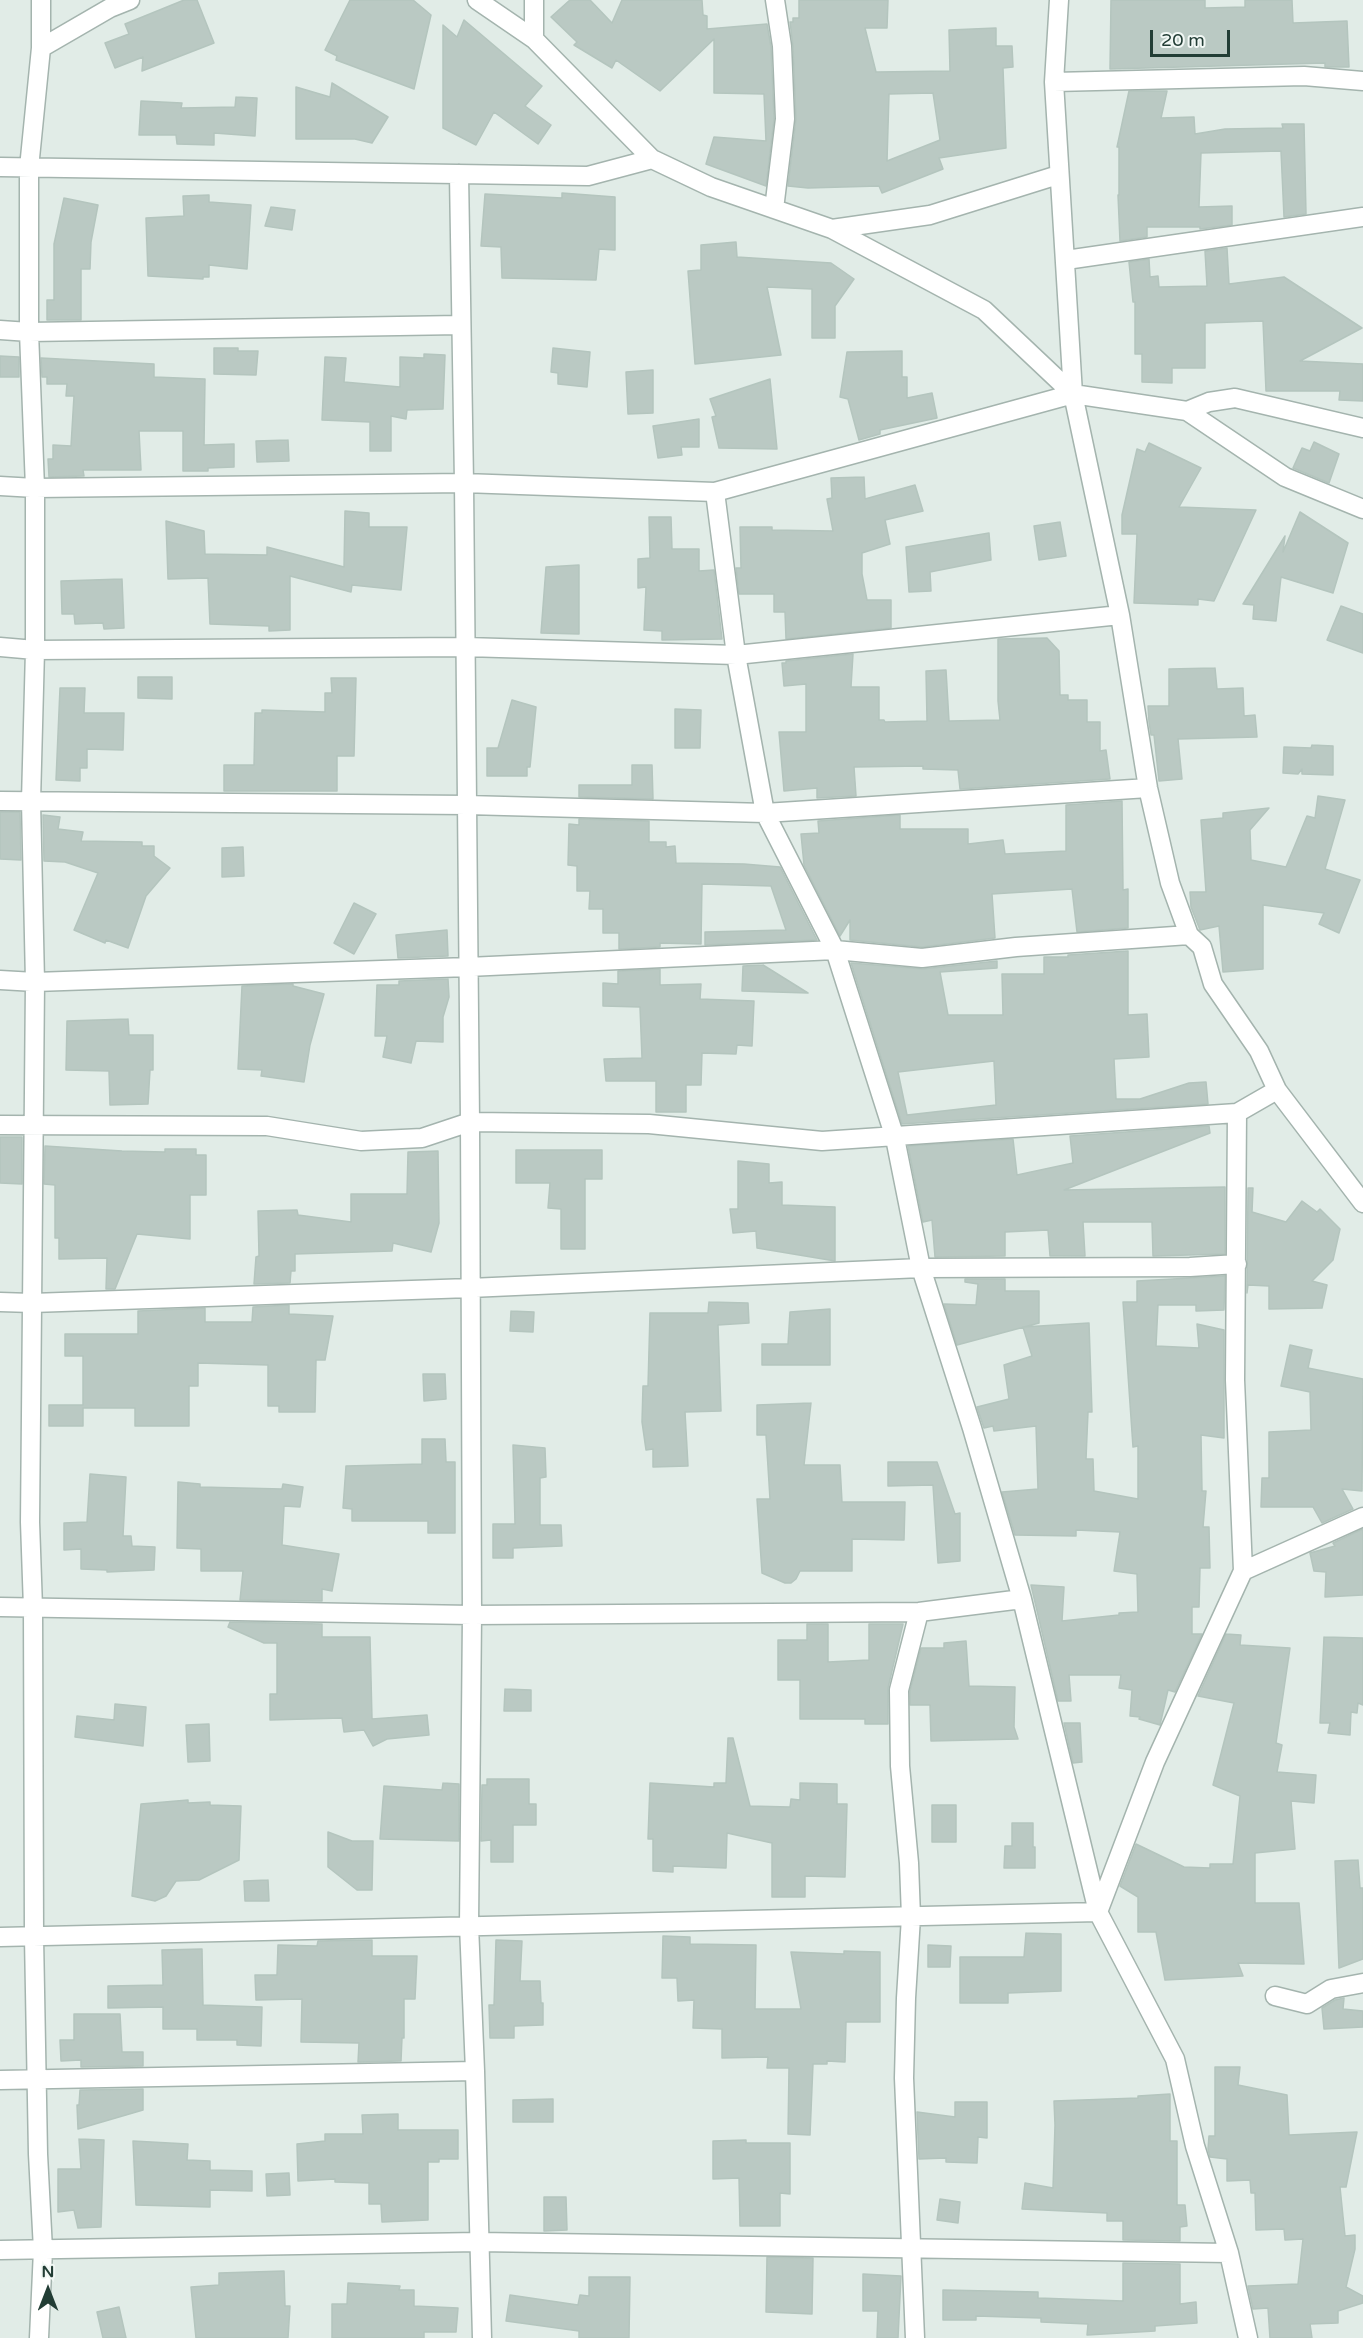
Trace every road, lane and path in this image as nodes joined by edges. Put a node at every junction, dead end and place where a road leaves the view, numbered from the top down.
1 (40, 0) edge
2 (130, 0) edge
3 (477, 0) edge
4 (534, 0) edge
5 (775, 0) edge
6 (1059, 0) edge
7 (534, 39) junction
8 (41, 48) junction
9 (1363, 81) edge
10 (1054, 82) junction
11 (652, 159) junction
12 (0, 167) edge
13 (28, 168) junction
14 (459, 174) junction
15 (1058, 175) junction
16 (774, 209) junction
17 (1363, 217) edge
18 (832, 229) junction
19 (1066, 260) junction
20 (460, 325) junction
21 (0, 330) edge
22 (28, 332) junction
23 (1073, 394) junction
24 (1187, 411) junction
25 (1363, 428) edge
26 (464, 483) junction
27 (0, 486) edge
28 (35, 488) junction
29 (715, 492) junction
30 (1363, 509) edge
31 (1120, 615) junction
32 (0, 647) edge
33 (466, 647) junction
34 (35, 650) junction
35 (736, 655) junction
36 (1148, 788) junction
37 (0, 801) edge
38 (31, 801) junction
39 (467, 805) junction
40 (765, 813) junction
41 (1189, 935) junction
42 (835, 950) junction
43 (468, 967) junction
44 (0, 981) edge
45 (35, 982) junction
46 (1277, 1089) junction
47 (1237, 1113) junction
48 (470, 1122) junction
49 (0, 1125) edge
50 (34, 1125) junction
51 (895, 1137) junction
52 (1363, 1203) edge
53 (1237, 1264) junction
54 (921, 1268) junction
55 (470, 1288) junction
56 (0, 1302) edge
57 (32, 1303) junction
58 (1363, 1516) edge
59 (1243, 1571) junction
60 (1022, 1599) junction
61 (0, 1607) edge
62 (33, 1608) junction
63 (919, 1612) junction
64 (472, 1615) junction
65 (1098, 1911) junction
66 (910, 1917) junction
67 (469, 1925) junction
68 (0, 1937) edge
69 (34, 1937) junction
70 (1363, 1983) edge
71 (1275, 1996) dead end
72 (476, 2071) junction
73 (0, 2080) edge
74 (37, 2080) junction
75 (478, 2242) junction
76 (913, 2247) junction
77 (0, 2250) edge
78 (43, 2250) junction
79 (1229, 2253) junction
80 (39, 2338) edge
81 (482, 2338) edge
82 (915, 2338) edge
83 (1248, 2338) edge

1 - 8 street
2 - 8 street
3 - 7 street
4 - 7 street
5 - 16 street
6 - 10 street
7 - 11 street
8 - 13 street
9 - 10 street
10 - 15 street
11 - 14 street
11 - 16 street
12 - 13 street
13 - 14 street
13 - 22 street
14 - 20 street
15 - 18 street
15 - 19 street
16 - 18 street
17 - 19 street
18 - 23 street
19 - 23 street
20 - 22 street
20 - 26 street
21 - 22 street
22 - 28 street
23 - 24 street
23 - 29 street
23 - 31 street
24 - 25 street
24 - 30 street
26 - 28 street
26 - 29 street
26 - 33 street
27 - 28 street
28 - 34 street
29 - 35 street
31 - 35 street
31 - 36 street
32 - 34 street
33 - 34 street
33 - 35 street
33 - 39 street
34 - 38 street
35 - 40 street
36 - 40 street
36 - 41 street
37 - 38 street
38 - 39 street
38 - 45 street
39 - 40 street
39 - 43 street
40 - 42 street
41 - 42 street
41 - 46 street
42 - 43 street
42 - 51 street
43 - 45 street
43 - 48 street
44 - 45 street
45 - 50 street
46 - 47 street
46 - 52 street
47 - 51 street
47 - 53 street
48 - 50 street
48 - 51 street
48 - 55 street
49 - 50 street
50 - 57 street
51 - 54 street
53 - 54 street
53 - 59 street
54 - 55 street
54 - 60 street
55 - 57 street
55 - 64 street
56 - 57 street
57 - 62 street
58 - 59 street
59 - 65 street
60 - 63 street
60 - 65 street
61 - 62 street
62 - 64 street
62 - 69 street
63 - 64 street
63 - 66 street
64 - 67 street
65 - 66 street
65 - 79 street
66 - 67 street
66 - 76 street
67 - 69 street
67 - 72 street
68 - 69 street
69 - 74 street
70 - 71 street
72 - 74 street
72 - 75 street
73 - 74 street
74 - 78 street
75 - 76 street
75 - 78 street
75 - 81 street
76 - 79 street
76 - 82 street
77 - 78 street
78 - 80 street
79 - 83 street

